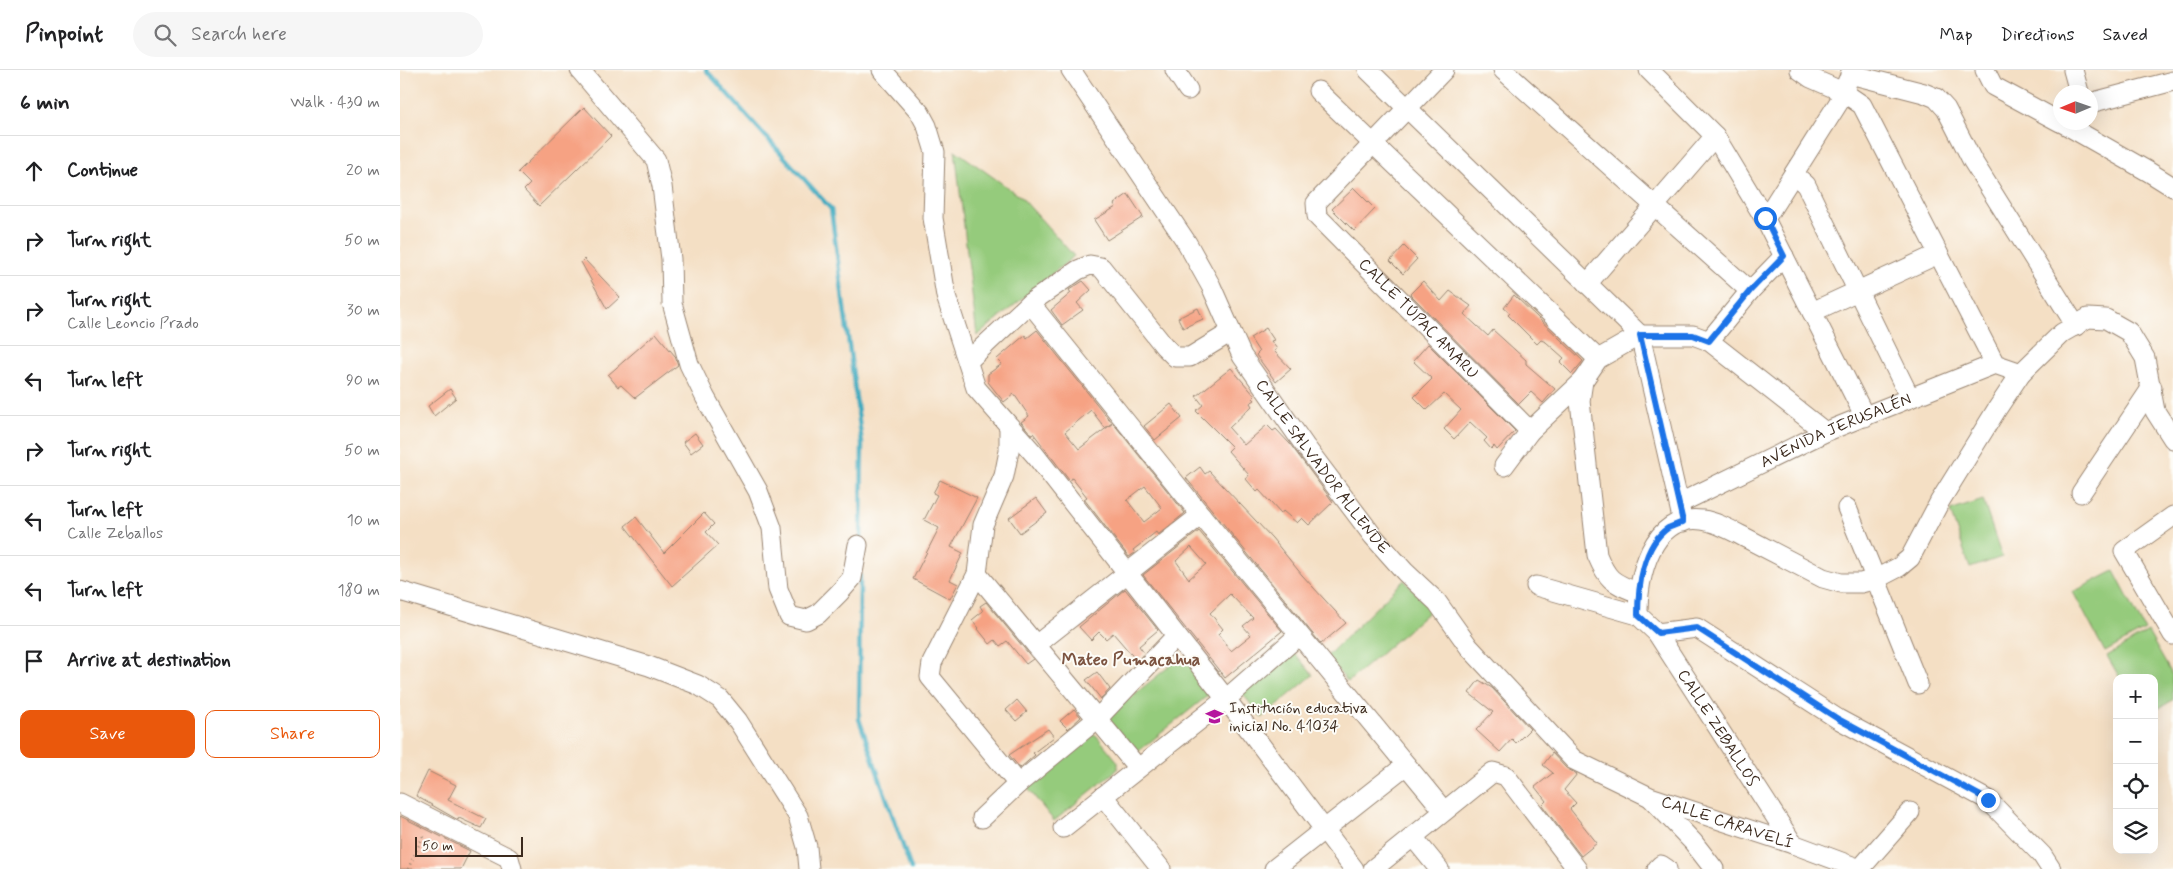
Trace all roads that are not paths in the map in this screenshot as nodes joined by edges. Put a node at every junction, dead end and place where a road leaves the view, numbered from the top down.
1 (580, 70) edge
2 (882, 70) edge
3 (1071, 70) edge
4 (1176, 70) edge
5 (1368, 70) edge
6 (1444, 70) edge
7 (1503, 70) edge
8 (1649, 70) edge
9 (1800, 70) edge
10 (1985, 70) edge
11 (2073, 70) edge
12 (1851, 72) edge
13 (2173, 81) edge
14 (2078, 85) edge
15 (1188, 90) dead end
16 (1318, 91) dead end
17 (1843, 92) junction
18 (2098, 101) edge
19 (1408, 109) junction
20 (2053, 118) edge
21 (2086, 130) edge
22 (1716, 136) junction
23 (1373, 144) junction
24 (1794, 174) junction
25 (2173, 187) edge
26 (1655, 206) junction
27 (1765, 218) junction
28 (1938, 254) junction
29 (1784, 256) junction
30 (1587, 284) junction
31 (1750, 291) junction
32 (1858, 291) junction
33 (1030, 303) junction
34 (1812, 312) junction
35 (2076, 326) junction
36 (1231, 332) junction
37 (1640, 335) junction
38 (1709, 341) junction
39 (1598, 359) junction
40 (969, 360) junction
41 (1995, 364) junction
42 (2021, 373) junction
43 (1583, 381) junction
44 (2152, 387) junction
45 (1910, 398) junction
46 (1865, 417) junction
47 (1010, 426) junction
48 (1530, 431) junction
49 (1824, 432) junction
50 (2173, 439) edge
51 (1504, 466) dead end
52 (2081, 493) dead end
53 (1847, 508) dead end
54 (1681, 512) junction
55 (1201, 515) junction
56 (2173, 516) edge
57 (858, 545) dead end
58 (976, 574) junction
59 (1128, 574) junction
60 (1876, 579) junction
61 (1536, 586) dead end
62 (400, 591) edge
63 (1638, 593) junction
64 (1638, 615) junction
65 (1658, 633) junction
66 (1299, 635) junction
67 (2173, 635) edge
68 (1176, 636) junction
69 (1036, 646) junction
70 (1918, 684) dead end
71 (1226, 699) junction
72 (1098, 719) junction
73 (1406, 765) junction
74 (1138, 768) junction
75 (1018, 784) junction
76 (1103, 796) junction
77 (1650, 797) junction
78 (400, 803) edge
79 (1444, 811) junction
80 (1910, 812) dead end
81 (982, 818) dead end
82 (1063, 828) dead end
83 (1324, 830) junction
84 (1413, 836) junction
85 (1793, 844) junction
86 (512, 869) edge
87 (809, 869) edge
88 (1161, 869) edge
89 (1274, 869) edge
90 (1354, 869) edge
91 (1373, 869) edge
92 (1439, 869) edge
93 (1577, 869) edge
94 (1657, 869) edge
95 (1667, 869) edge
96 (1714, 869) edge
97 (1860, 869) edge
98 (2051, 869) edge

1 - 57 street
2 - 40 street
3 - 36 street, CALLE SALVADOR ALLENDE
4 - 15 street
5 - 19 street
6 - 19 street
7 - 26 street
8 - 22 street
9 - 17 street
10 - 20 street
11 - 14 street
12 - 17 street
12 - 35 street
13 - 18 street
16 - 23 street
17 - 24 street
17 - 28 street
19 - 23 street
19 - 30 street
21 - 25 street
22 - 26 street
22 - 27 street
23 - 39 street
23 - 48 street, CALLE TÚPAC AMARU
24 - 27 street
24 - 32 street
26 - 30 street
26 - 31 street
27 - 29 street
28 - 32 street
28 - 41 street
29 - 31 street
29 - 34 street
30 - 37 street
31 - 38 street
32 - 34 street
32 - 45 street
33 - 36 street
33 - 40 street
33 - 55 street
34 - 46 street
35 - 42 street
35 - 44 street
36 - 77 street, CALLE SALVADOR ALLENDE
37 - 38 street
37 - 39 street
37 - 54 street
38 - 49 street
39 - 43 street
40 - 47 street
41 - 42 street
41 - 45 street, AVENIDA JERUSALÉN
42 - 60 street
43 - 48 street
43 - 63 street
44 - 50 street
44 - 52 street
45 - 46 street, AVENIDA JERUSALÉN
46 - 49 street, AVENIDA JERUSALÉN
47 - 58 street
47 - 59 street
48 - 51 street
49 - 54 street, AVENIDA JERUSALÉN
53 - 60 street
54 - 60 street
54 - 63 street, AVENIDA JERUSALÉN
55 - 59 street
55 - 66 street
56 - 67 street
58 - 69 street
58 - 75 street
59 - 68 street
59 - 69 street
60 - 70 street
61 - 64 street
62 - 87 street
63 - 64 street, AVENIDA JERUSALÉN
64 - 65 street, CALLE ZEBALLOS
65 - 85 street, CALLE ZEBALLOS
65 - 98 street
66 - 71 street
66 - 73 street
68 - 71 street
68 - 72 street
69 - 72 street
71 - 74 street
71 - 83 street
72 - 74 street
72 - 75 street
73 - 79 street
73 - 83 street
74 - 76 street
75 - 81 street
76 - 82 street
76 - 88 street
77 - 85 street, CALLE CARAVELÍ
77 - 96 street
78 - 86 street
79 - 84 street
79 - 93 street
80 - 97 street
83 - 89 street
83 - 90 street
84 - 91 street
84 - 92 street
85 - 97 street, CALLE CARAVELÍ
94 - 95 street

